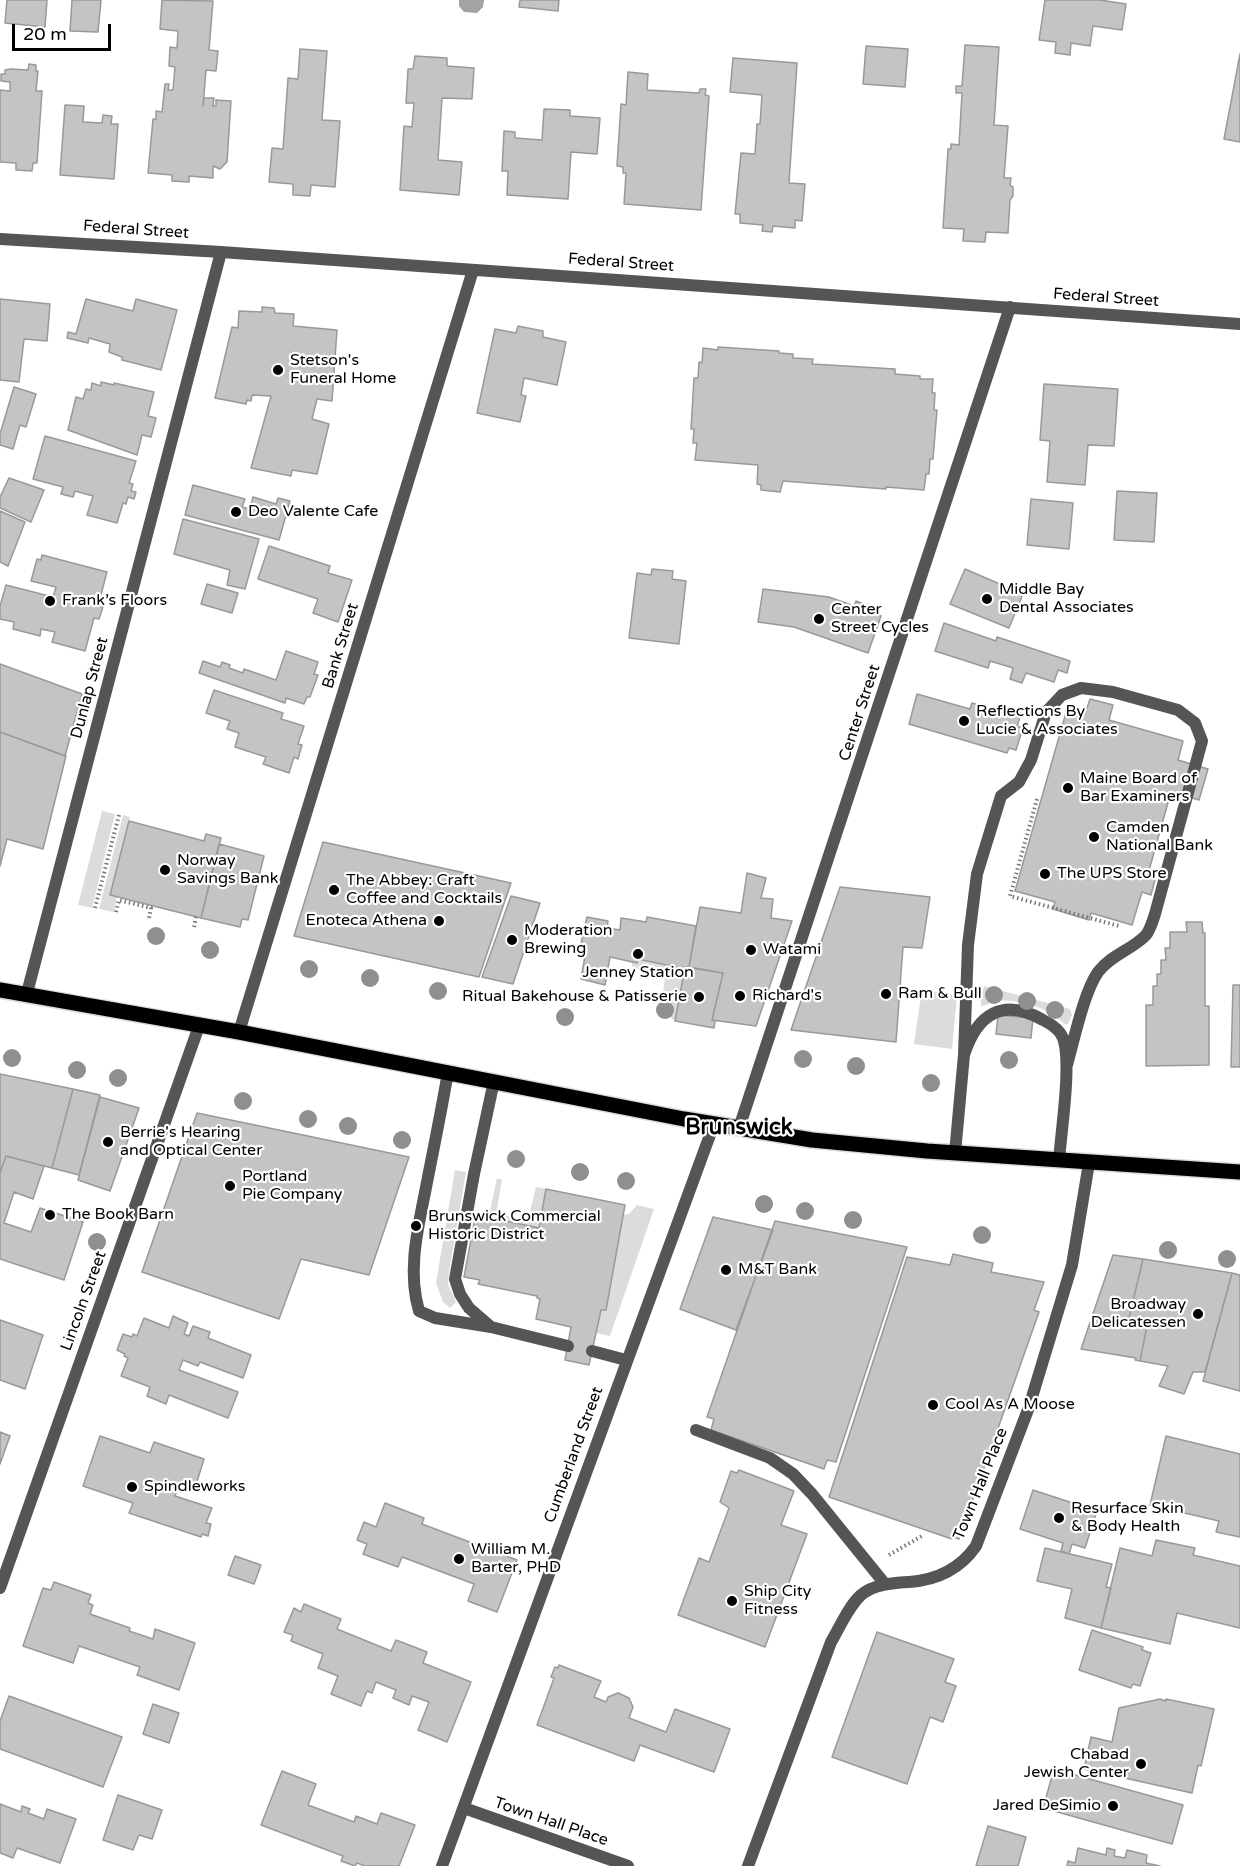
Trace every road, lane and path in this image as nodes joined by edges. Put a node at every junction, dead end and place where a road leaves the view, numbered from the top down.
1 (0, 239) edge
2 (221, 252) junction
3 (473, 270) junction
4 (1010, 307) junction
5 (1240, 324) edge
6 (1038, 799) dead end
7 (119, 815) dead end
8 (95, 908) dead end
9 (116, 912) dead end
10 (196, 917) dead end
11 (149, 918) dead end
12 (194, 927) dead end
13 (1125, 928) dead end
14 (0, 990) edge
15 (27, 993) junction
16 (199, 1026) junction
17 (239, 1032) junction
18 (964, 1055) junction
19 (1067, 1065) junction
20 (448, 1072) junction
21 (494, 1082) junction
22 (714, 1124) junction
23 (739, 1128) junction
24 (955, 1153) junction
25 (1059, 1161) junction
26 (1089, 1163) junction
27 (1240, 1172) edge
28 (491, 1327) junction
29 (568, 1346) dead end
30 (592, 1351) dead end
31 (626, 1360) junction
32 (696, 1430) dead end
33 (922, 1536) dead end
34 (870, 1567) junction
35 (885, 1584) junction
36 (0, 1588) edge
37 (464, 1808) junction
38 (442, 1866) edge
39 (628, 1866) edge
40 (748, 1866) edge

1 - 2 street, Federal Street
2 - 3 street, Federal Street
2 - 15 street, Dunlap Street
3 - 4 street, Federal Street
3 - 17 street, Bank Street
4 - 5 street, Federal Street
4 - 23 street, Center Street
6 - 13 path
7 - 8 path
9 - 11 path
10 - 12 path
14 - 15 main road
15 - 16 main road
16 - 17 main road
16 - 36 street, Lincoln Street
17 - 20 main road
18 - 19 street
18 - 19 street
18 - 24 street
19 - 25 street
20 - 21 main road
20 - 28 street
21 - 22 main road
21 - 28 street
22 - 23 main road
22 - 31 street, Cumberland Street
23 - 24 main road
24 - 25 main road
25 - 26 main road
26 - 27 main road
26 - 35 street, Town Hall Place
28 - 29 street
30 - 31 street
31 - 37 street, Cumberland Street
32 - 34 street
33 - 34 path
34 - 35 street
35 - 40 street, Town Hall Place
37 - 38 street, Cumberland Street
37 - 39 street, Town Hall Place

